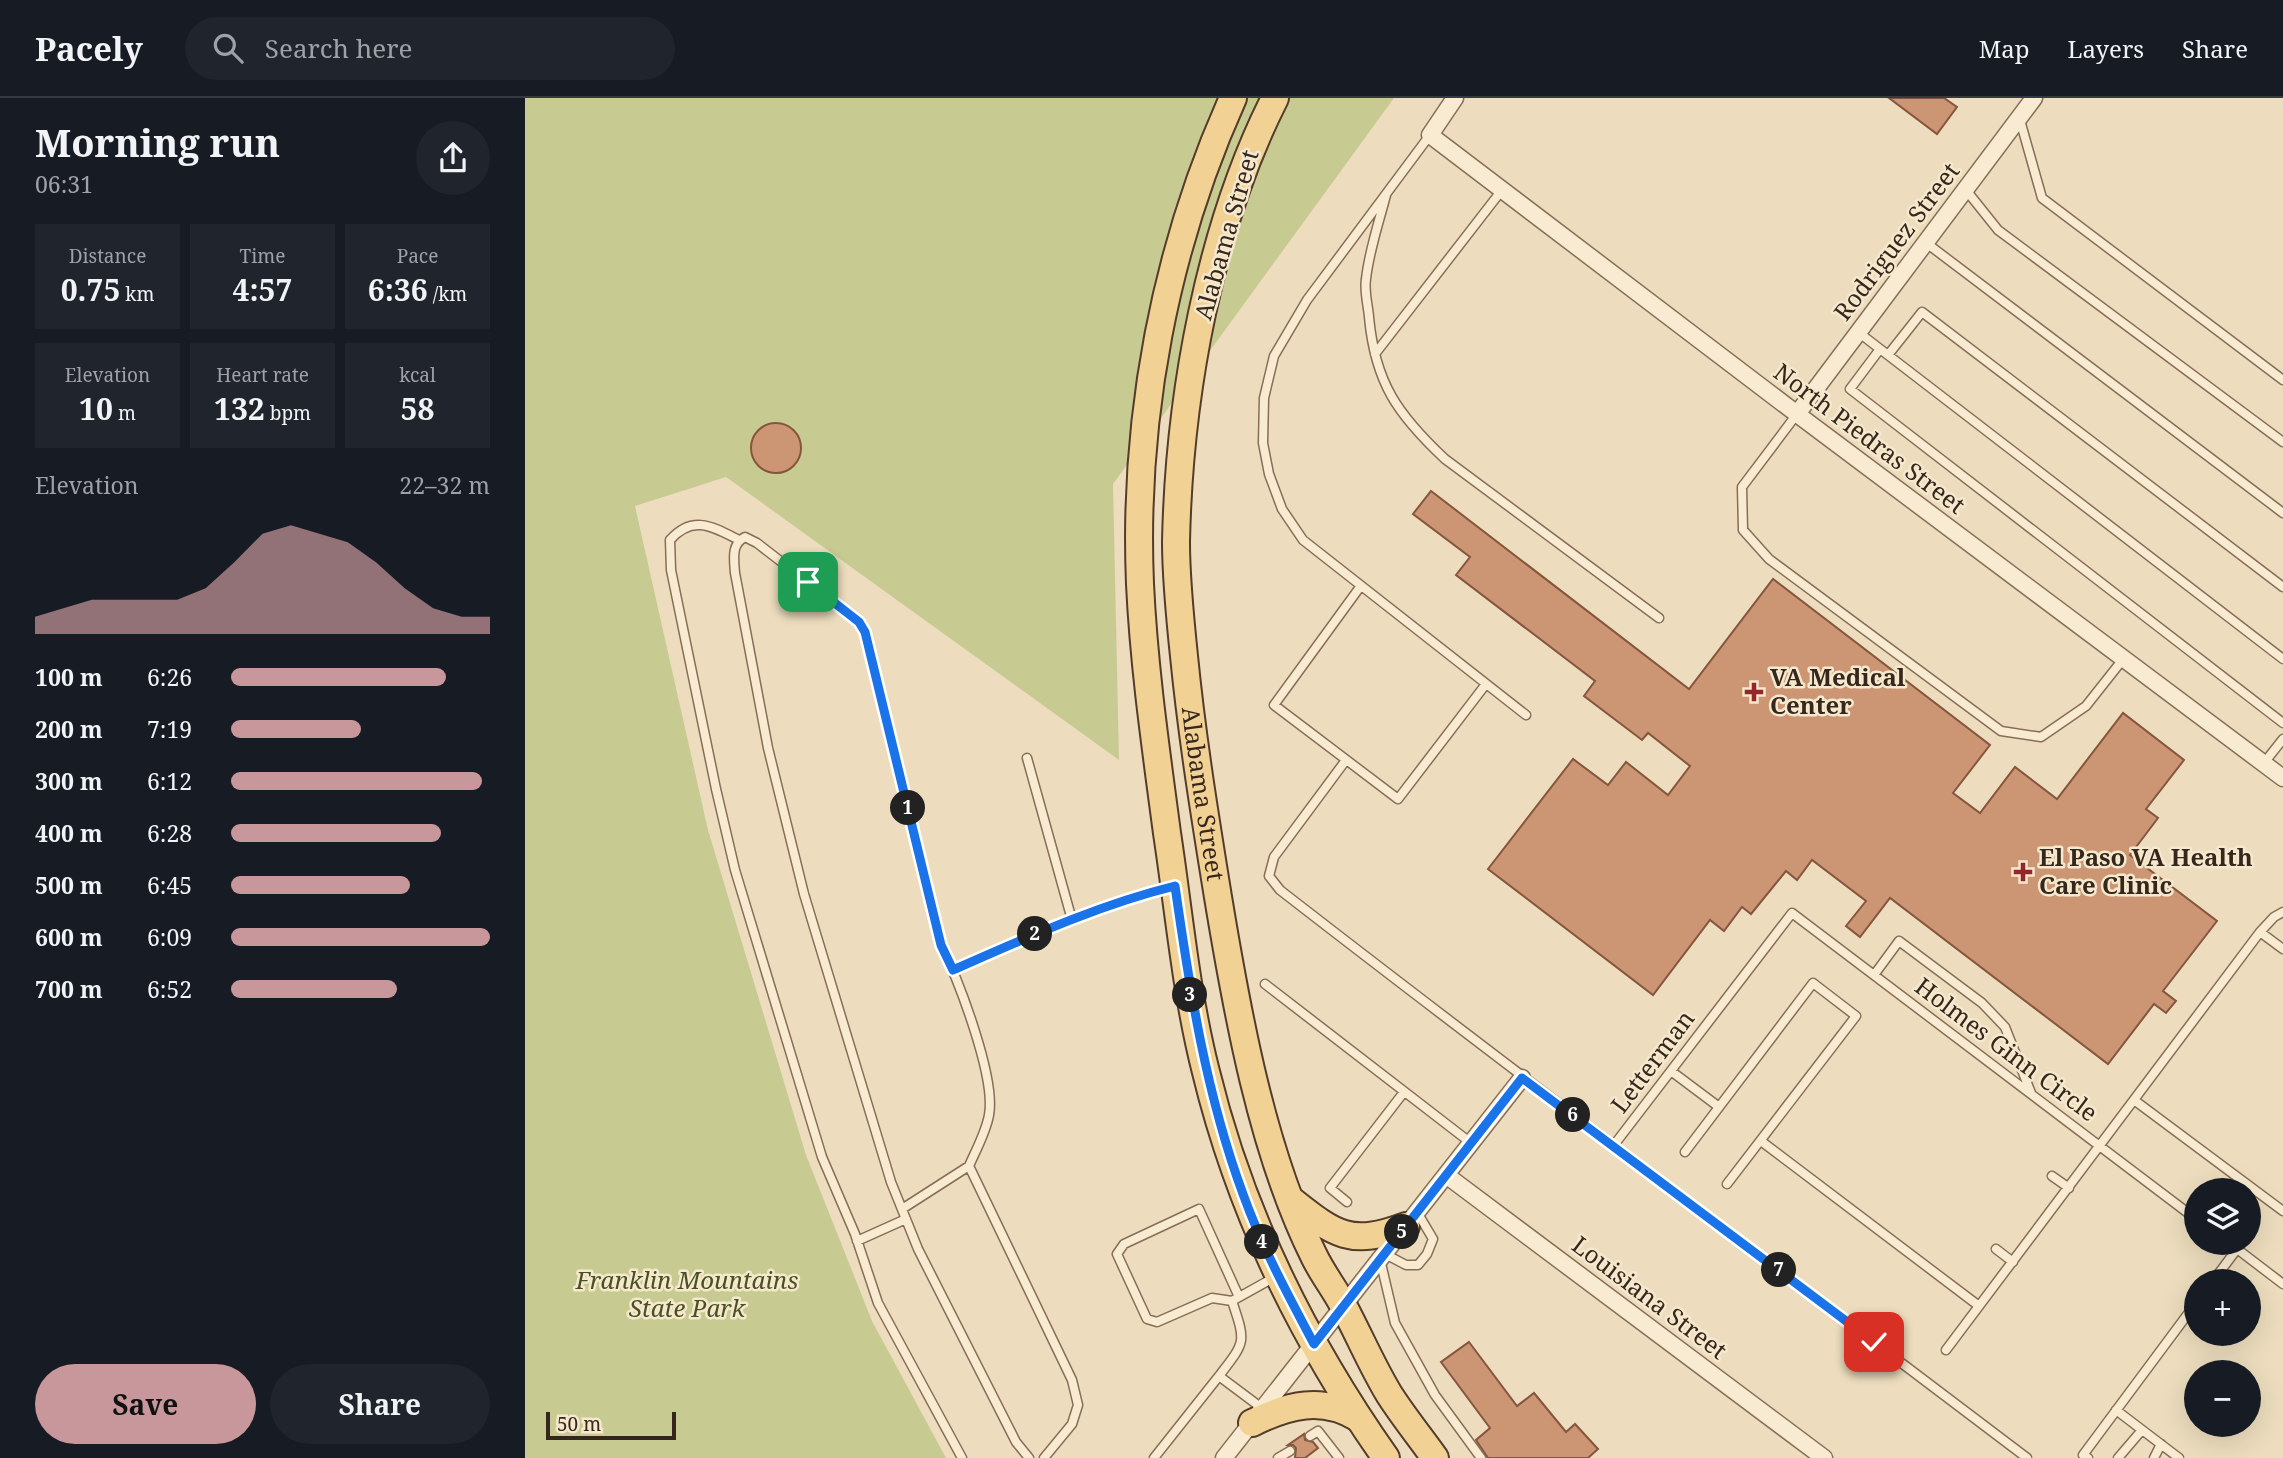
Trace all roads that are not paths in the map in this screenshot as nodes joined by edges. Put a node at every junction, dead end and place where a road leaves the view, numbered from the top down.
1 (1233, 98) edge
2 (1455, 98) edge
3 (2033, 98) edge
4 (1268, 104) edge
5 (2019, 117) junction
6 (1430, 135) junction
7 (1965, 189) junction
8 (1501, 190) junction
9 (1387, 191) junction
10 (1925, 242) junction
11 (1858, 332) junction
12 (1880, 349) junction
13 (1375, 354) junction
14 (1888, 355) junction
15 (2283, 380) edge
16 (1797, 414) junction
17 (2283, 442) edge
18 (2283, 513) edge
19 (739, 540) junction
20 (1360, 587) junction
21 (2283, 587) edge
22 (1659, 618) dead end
23 (2125, 658) junction
24 (2283, 659) edge
25 (1486, 684) junction
26 (1526, 715) dead end
27 (2283, 723) edge
28 (2283, 739) edge
29 (1027, 758) dead end
30 (1346, 760) junction
31 (2264, 763) junction
32 (2283, 778) edge
33 (1175, 886) junction
34 (2283, 912) edge
35 (1792, 913) joint
36 (1072, 920) junction
37 (2260, 932) junction
38 (2283, 949) edge
39 (953, 970) junction
40 (1874, 975) junction
41 (1265, 984) dead end
42 (1671, 1071) junction
43 (1522, 1078) junction
44 (1404, 1091) junction
45 (2031, 1093) junction
46 (2134, 1100) junction
47 (1719, 1107) junction
48 (1761, 1141) junction
49 (1471, 1143) junction
50 (1614, 1145) junction
51 (2101, 1146) junction
52 (1685, 1152) dead end
53 (969, 1166) junction
54 (1447, 1175) junction
55 (2052, 1176) dead end
56 (1727, 1184) dead end
57 (2069, 1188) junction
58 (1290, 1199) junction
59 (1347, 1202) dead end
60 (902, 1209) junction
61 (2184, 1210) edge
62 (2283, 1211) edge
63 (906, 1219) junction
64 (1412, 1219) junction
65 (857, 1241) junction
66 (1996, 1249) dead end
67 (2245, 1255) edge
68 (1383, 1256) junction
69 (2013, 1262) junction
70 (1277, 1275) junction
71 (2283, 1284) edge
72 (1235, 1299) junction
73 (1343, 1306) junction
74 (1979, 1306) junction
75 (2184, 1319) edge
76 (1314, 1344) junction
77 (1946, 1350) dead end
78 (1219, 1376) junction
79 (2116, 1410) junction
80 (1257, 1416) junction
81 (1358, 1419) junction
82 (2141, 1430) junction
83 (1310, 1436) dead end
84 (2161, 1444) junction
85 (1290, 1451) dead end
86 (2086, 1456) edge
87 (962, 1458) edge
88 (1029, 1458) edge
89 (1044, 1458) edge
90 (1154, 1458) edge
91 (1224, 1458) edge
92 (1278, 1458) edge
93 (1339, 1458) edge
94 (1386, 1458) edge
95 (1435, 1458) edge
96 (1481, 1458) edge
97 (1824, 1458) edge
98 (2027, 1458) edge
99 (2118, 1458) edge
100 (2154, 1458) edge
101 (2179, 1458) edge

1 - 33 main road, Alabama Street
2 - 6 street
3 - 5 street, Rodriguez Street
4 - 58 main road, Alabama Street
5 - 7 street, Rodriguez Street
5 - 15 lane
6 - 8 street, North Piedras Street
6 - 9 lane
7 - 10 street, Rodriguez Street
7 - 17 lane
8 - 13 lane
8 - 16 street, North Piedras Street
9 - 13 lane
9 - 20 lane
10 - 11 street, Rodriguez Street
10 - 18 lane
11 - 12 lane
11 - 16 street, Rodriguez Street
12 - 14 lane
12 - 27 lane
13 - 22 lane
14 - 21 lane
14 - 24 lane
16 - 23 street, North Piedras Street
16 - 23 lane
19 - 39 lane
19 - 60 lane
19 - 65 lane
20 - 25 lane
20 - 30 lane
23 - 31 street, North Piedras Street
25 - 26 lane
25 - 30 lane
28 - 31 lane
29 - 36 lane
30 - 43 lane, Letterman
31 - 32 street, North Piedras Street
33 - 36 lane
33 - 70 main road, Alabama Street
34 - 37 lane
35 - 40 lane, Holmes Ginn Circle
35 - 42 lane, Letterman
36 - 39 lane
37 - 38 lane
37 - 46 lane
39 - 53 lane
40 - 45 lane, Holmes Ginn Circle
40 - 45 lane
41 - 44 lane
42 - 47 lane
42 - 50 lane, Letterman
43 - 49 street
43 - 50 lane, Letterman
44 - 49 lane
44 - 59 lane
45 - 51 lane, Holmes Ginn Circle
46 - 51 lane
46 - 62 lane
47 - 48 lane
47 - 52 lane
48 - 56 lane
48 - 74 lane
49 - 54 street
50 - 98 lane
51 - 57 lane
51 - 61 lane, Holmes Ginn Circle
53 - 60 lane
53 - 89 lane
54 - 64 street
54 - 97 street, Louisiana Street
55 - 57 lane
57 - 69 lane
58 - 64 main road
58 - 73 main road, Alabama Street
60 - 63 lane
63 - 65 lane
63 - 88 lane
64 - 68 street
64 - 68 lane
65 - 87 lane
66 - 69 lane
67 - 71 lane
68 - 73 street
68 - 96 lane
69 - 74 lane
70 - 72 lane
70 - 76 main road, Alabama Street
72 - 72 lane
72 - 78 lane
73 - 76 street
73 - 95 main road, Alabama Street
74 - 77 lane
75 - 79 lane
76 - 80 street
76 - 81 main road, Alabama Street
78 - 80 lane
78 - 90 lane
79 - 82 lane
79 - 86 lane
80 - 81 main road
80 - 91 street
81 - 94 main road, Alabama Street
82 - 84 lane
82 - 99 lane
83 - 93 lane
84 - 100 lane
84 - 101 lane
85 - 92 lane

